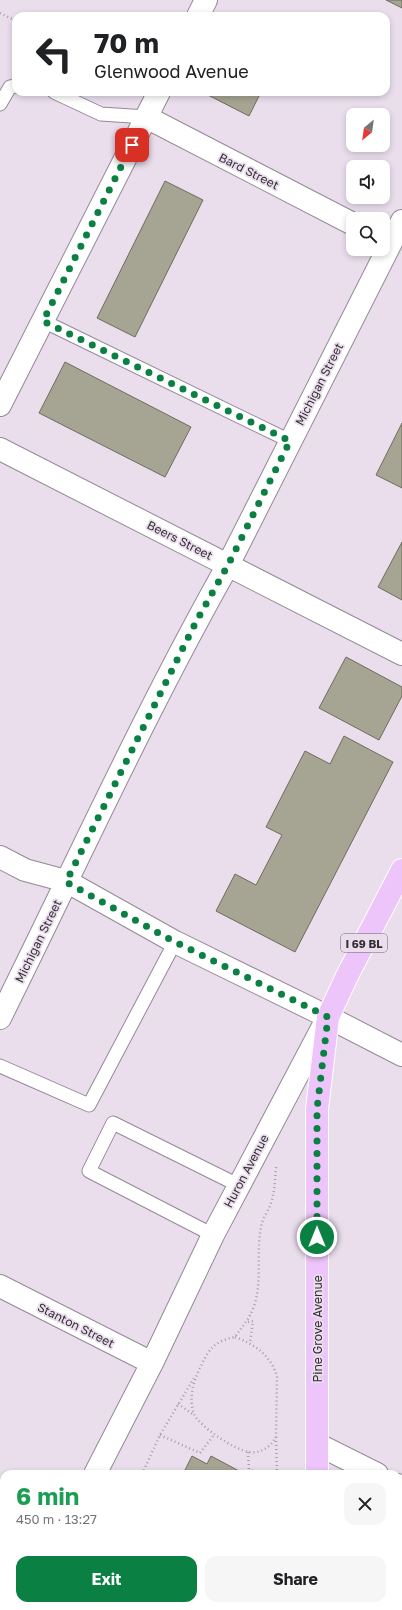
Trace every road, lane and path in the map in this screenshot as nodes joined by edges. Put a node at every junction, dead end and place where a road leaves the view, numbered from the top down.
1 (206, 0) edge
2 (200, 12) edge
3 (0, 13) edge
4 (12, 19) edge
5 (12, 87) edge
6 (62, 96) edge
7 (157, 96) edge
8 (0, 104) edge
9 (146, 118) junction
10 (346, 220) edge
11 (402, 221) edge
12 (392, 244) edge
13 (43, 321) junction
14 (0, 405) edge
15 (290, 441) junction
16 (0, 448) edge
17 (228, 565) junction
18 (402, 654) edge
19 (0, 857) edge
20 (402, 870) edge
21 (66, 882) junction
22 (175, 942) junction
23 (328, 1017) junction
24 (0, 1018) edge
25 (402, 1055) edge
26 (0, 1066) edge
27 (276, 1164) dead end
28 (238, 1185) junction
29 (213, 1235) junction
30 (0, 1286) edge
31 (248, 1322) junction
32 (235, 1337) junction
33 (250, 1343) junction
34 (152, 1363) junction
35 (196, 1376) junction
36 (178, 1404) junction
37 (195, 1415) junction
38 (160, 1435) junction
39 (214, 1435) junction
40 (276, 1437) junction
41 (317, 1444) junction
42 (248, 1452) junction
43 (97, 1470) edge
44 (144, 1470) edge
45 (251, 1470) edge
46 (277, 1470) edge
47 (317, 1470) edge
48 (368, 1470) edge

1 - 2 street
3 - 4 path
5 - 8 lane
6 - 9 lane
7 - 9 street
9 - 10 street, Bard Street
9 - 13 street
11 - 12 street, Michigan Street
12 - 15 street, Michigan Street
13 - 14 street
13 - 15 lane
15 - 17 street, Michigan Street
16 - 17 street, Beers Street
17 - 18 street, Beers Street
17 - 21 street, Michigan Street
19 - 21 street
20 - 23 main road, Huron Avenue / I 69 BL
21 - 22 street
21 - 24 street, Michigan Street
22 - 23 street
22 - 26 lane
23 - 25 street
23 - 28 street, Huron Avenue
23 - 41 main road, Pine Grove Avenue / I 69 BL
27 - 31 path
28 - 29 street, Huron Avenue
28 - 29 lane
29 - 34 street, Huron Avenue
30 - 34 street, Stanton Street
31 - 32 path
31 - 33 path
32 - 33 path
32 - 35 path
33 - 40 path
34 - 43 street, Huron Avenue
35 - 36 path
35 - 37 path
36 - 37 path
36 - 38 path
37 - 39 path
38 - 39 path
38 - 44 path
39 - 42 path
40 - 42 path
40 - 46 path
41 - 47 main road, Pine Grove Avenue / I 69 BL
41 - 48 street
42 - 45 path

